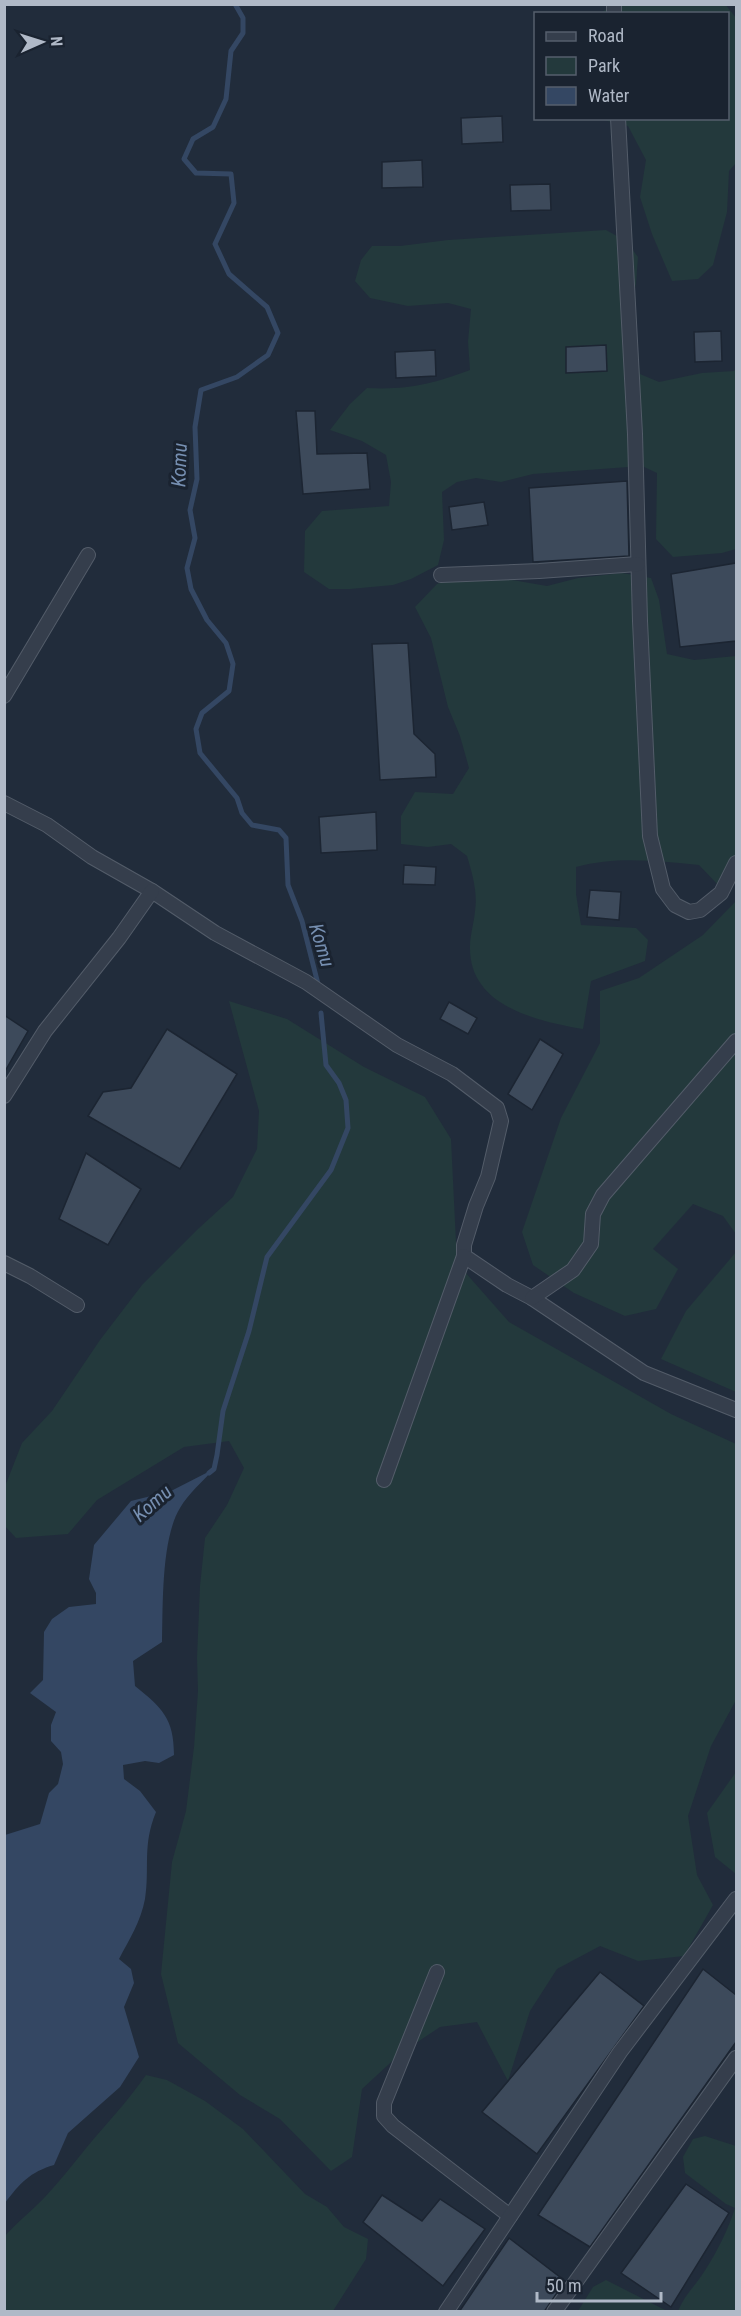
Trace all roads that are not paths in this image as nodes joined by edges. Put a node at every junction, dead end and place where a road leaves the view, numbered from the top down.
1 (618, 120) edge
2 (88, 555) dead end
3 (638, 564) junction
4 (441, 575) dead end
5 (4, 696) edge
6 (4, 803) edge
7 (736, 863) edge
8 (152, 891) junction
9 (736, 1041) edge
10 (4, 1096) edge
11 (464, 1256) junction
12 (4, 1263) edge
13 (532, 1298) junction
14 (77, 1305) dead end
15 (736, 1410) edge
16 (384, 1480) dead end
17 (736, 1899) edge
18 (437, 1972) dead end
19 (736, 2058) edge
20 (510, 2216) junction
21 (446, 2312) edge
22 (554, 2312) edge

1 - 3 street
2 - 5 street
3 - 4 street
3 - 7 street
6 - 8 street
8 - 10 street
8 - 11 street
9 - 13 street
11 - 13 street
11 - 16 street
12 - 14 street
13 - 15 street
17 - 20 street
18 - 20 street
19 - 22 street
20 - 21 street

